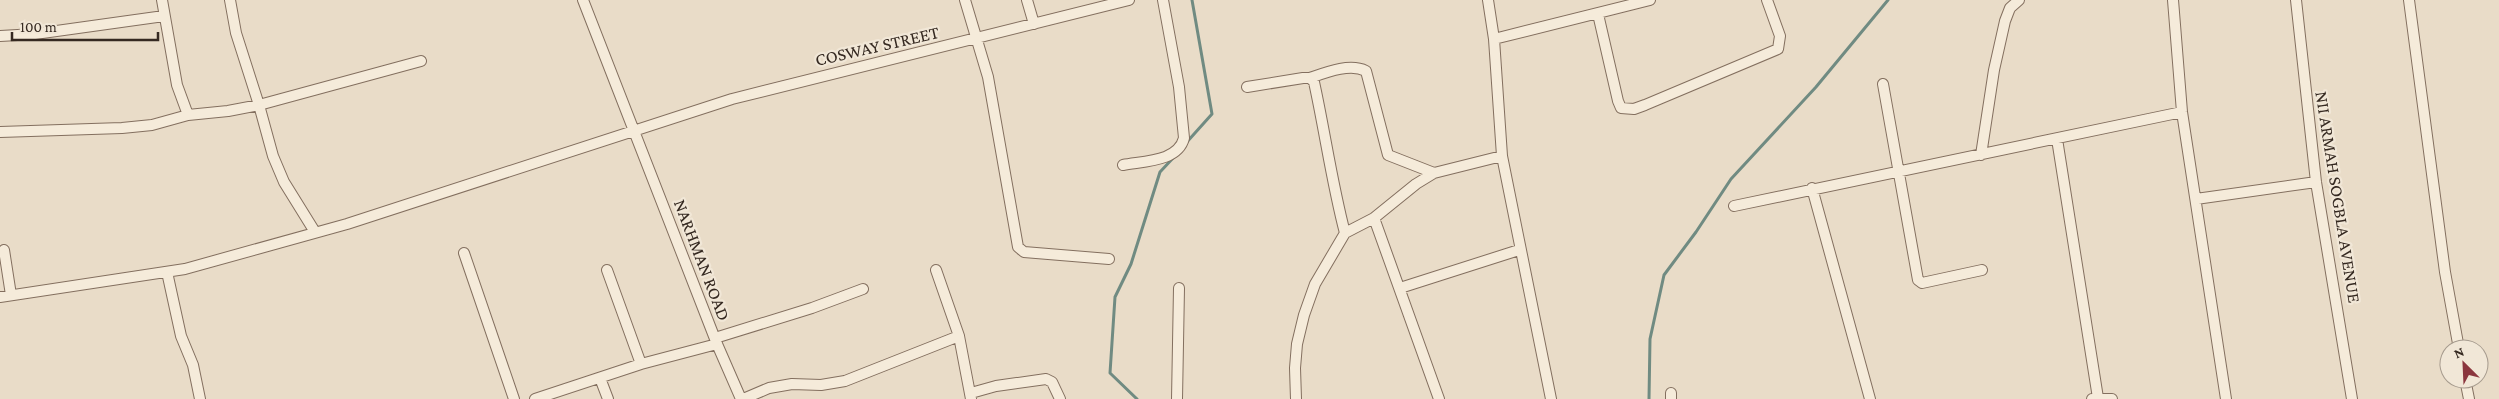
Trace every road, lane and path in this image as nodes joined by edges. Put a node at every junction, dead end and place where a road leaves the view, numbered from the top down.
1 (162, 0) edge
2 (230, 0) edge
3 (583, 0) edge
4 (965, 0) edge
5 (1027, 0) edge
6 (1129, 0) edge
7 (1163, 0) edge
8 (1488, 0) edge
9 (1650, 0) edge
10 (1767, 0) edge
11 (2019, 0) edge
12 (2173, 0) edge
13 (2296, 0) edge
14 (2409, 0) edge
15 (1598, 14) junction
16 (164, 16) junction
17 (1034, 24) junction
18 (0, 36) edge
19 (977, 39) junction
20 (1494, 39) junction
21 (421, 61) dead end
22 (1310, 78) junction
23 (1883, 84) dead end
24 (1247, 87) dead end
25 (259, 105) junction
26 (2182, 112) junction
27 (188, 115) junction
28 (0, 132) edge
29 (634, 132) junction
30 (2057, 139) junction
31 (1981, 155) junction
32 (1502, 156) junction
33 (1123, 165) dead end
34 (1898, 172) junction
35 (1434, 173) junction
36 (2316, 182) junction
37 (1812, 188) junction
38 (2196, 199) junction
39 (1734, 206) dead end
40 (1374, 218) junction
41 (315, 232) junction
42 (1345, 233) junction
43 (4, 250) dead end
44 (1520, 250) junction
45 (464, 253) dead end
46 (1109, 259) dead end
47 (608, 270) dead end
48 (936, 270) dead end
49 (1982, 270) dead end
50 (167, 272) junction
51 (1179, 288) dead end
52 (1400, 288) junction
53 (863, 289) dead end
54 (5, 296) edge
55 (959, 336) junction
56 (2457, 339) edge
57 (716, 341) junction
58 (641, 364) junction
59 (600, 378) junction
60 (971, 396) edge
61 (2095, 398) edge
62 (200, 399) edge
63 (514, 399) edge
64 (535, 399) edge
65 (608, 399) edge
66 (742, 399) edge
67 (1060, 399) edge
68 (1177, 399) edge
69 (1296, 399) edge
70 (1439, 399) edge
71 (1550, 399) edge
72 (1870, 399) edge
73 (2112, 399) edge
74 (2226, 399) edge
75 (2352, 399) edge

1 - 16 street
2 - 25 street
3 - 29 street, NARHMAN ROAD
4 - 19 street
5 - 17 street
6 - 17 street, COSWAY STREET
7 - 33 street
8 - 20 street
9 - 15 street
10 - 15 street
11 - 31 street
12 - 26 street
13 - 36 street, NII ARMAH SOGBLA AVENUE
14 - 56 street
15 - 20 street
16 - 18 street
16 - 27 street
17 - 19 street, COSWAY STREET
19 - 29 street, COSWAY STREET
19 - 46 street
20 - 32 street
21 - 25 street
22 - 24 street
22 - 35 street
22 - 42 street
23 - 34 street
25 - 27 street
25 - 41 street
26 - 30 street
26 - 38 street
27 - 28 street
29 - 41 street, COSWAY STREET
29 - 57 street, NARHMAN ROAD
30 - 31 street
30 - 61 street
31 - 34 street
32 - 35 street
32 - 44 street
34 - 37 street
34 - 49 street
35 - 40 street
36 - 38 street
36 - 75 street, NII ARMAH SOGBLA AVENUE
37 - 39 street
37 - 72 street
38 - 74 street
40 - 42 street
40 - 52 street
41 - 50 street, COSWAY STREET
42 - 69 street
43 - 54 street
44 - 52 street
44 - 71 street
45 - 63 street
47 - 58 street
48 - 55 street
50 - 54 street, COSWAY STREET
50 - 62 street
51 - 68 street
52 - 70 street
53 - 57 street
55 - 60 street
55 - 66 street
57 - 58 street
57 - 66 street, NARHMAN ROAD
58 - 59 street
59 - 64 street
59 - 65 street
60 - 67 street
61 - 73 street

